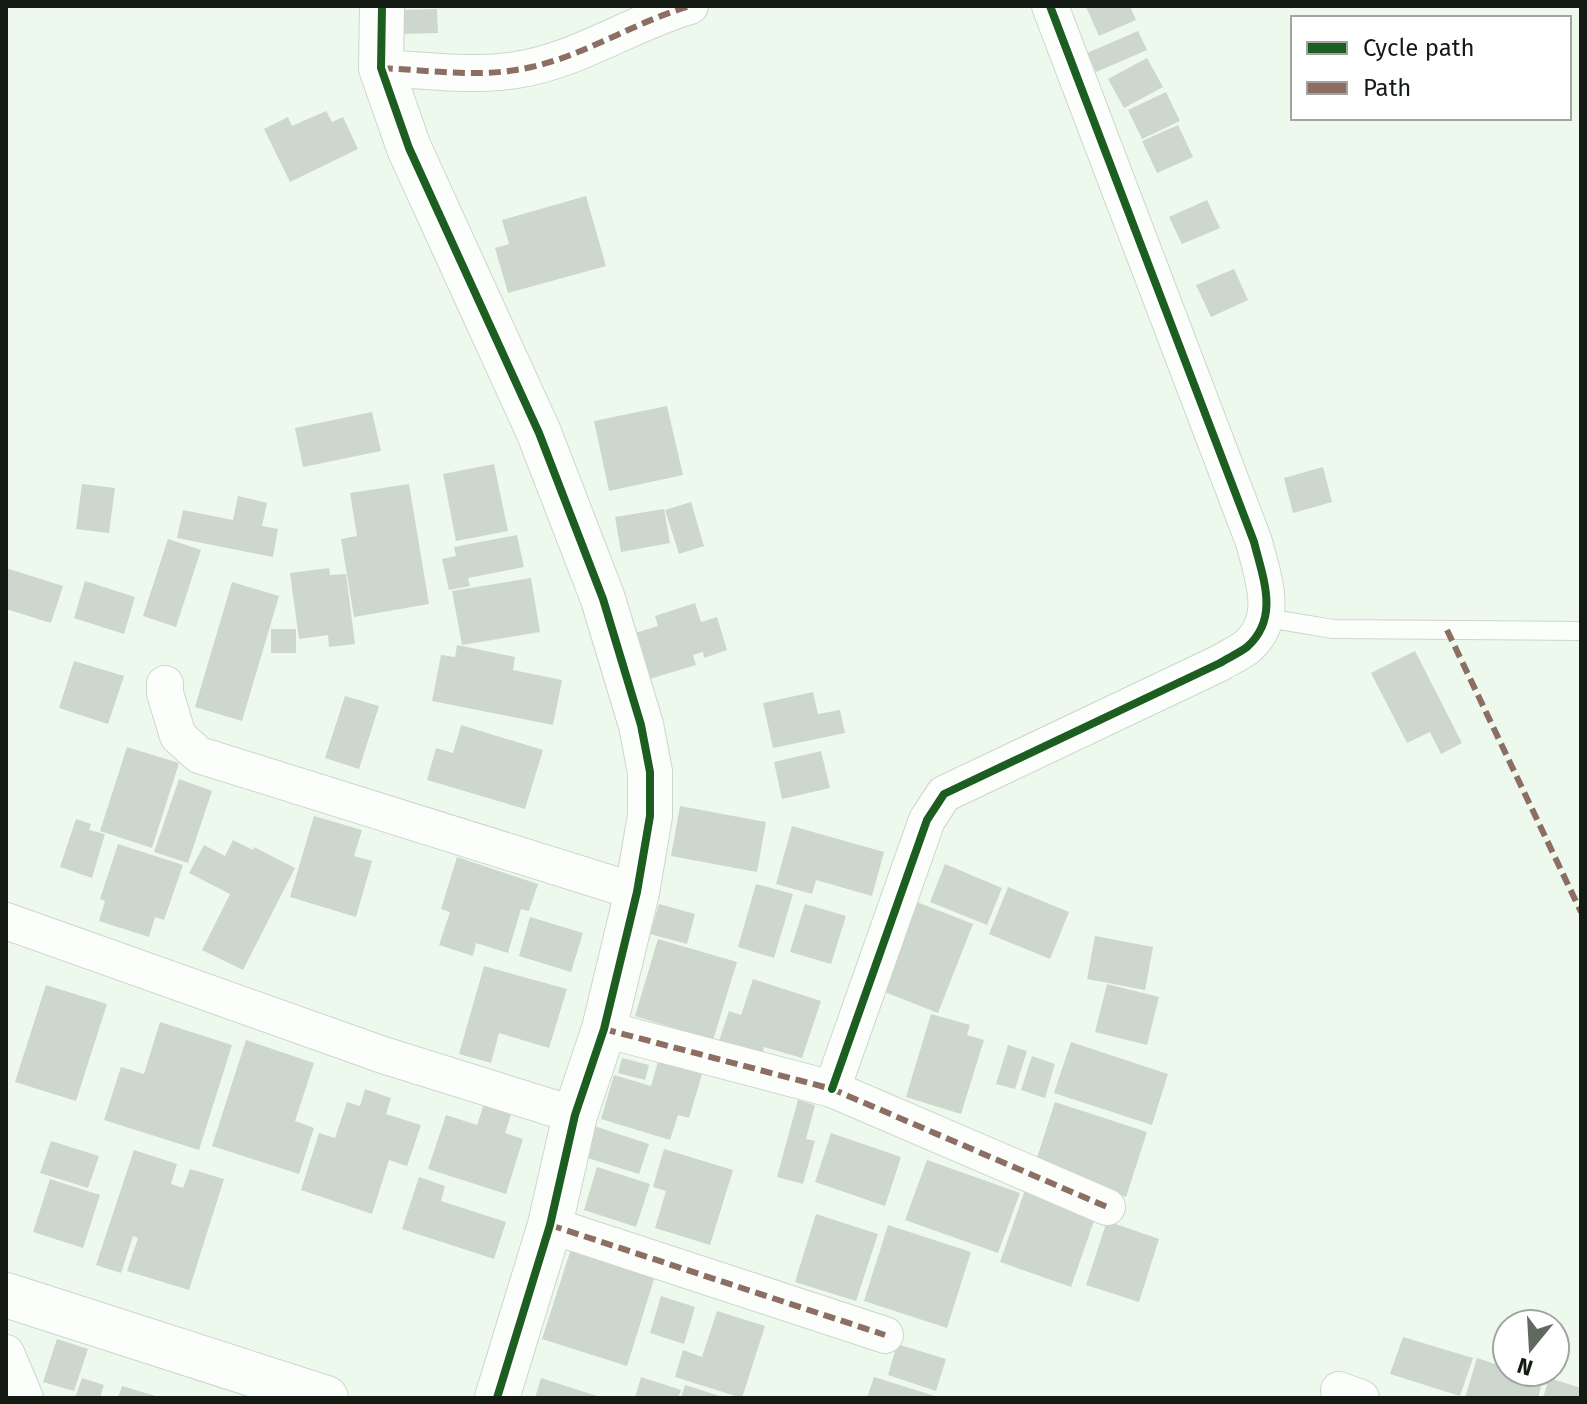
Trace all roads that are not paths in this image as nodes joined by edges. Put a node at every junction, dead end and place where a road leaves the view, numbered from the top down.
1 (382, 6) edge
2 (690, 6) edge
3 (1050, 6) edge
4 (381, 68) junction
5 (1267, 618) junction
6 (1581, 631) edge
7 (165, 684) dead end
8 (637, 892) junction
9 (6, 921) edge
10 (604, 1029) junction
11 (832, 1089) junction
12 (575, 1115) junction
13 (1107, 1207) dead end
14 (550, 1225) junction
15 (6, 1295) edge
16 (885, 1335) dead end
17 (6, 1353) edge
18 (25, 1398) edge
19 (326, 1398) edge
20 (497, 1398) edge

1 - 4 street
2 - 4 street
3 - 5 street
4 - 8 street
5 - 6 lane
5 - 11 street
7 - 8 street
8 - 10 street
9 - 12 street
10 - 11 street
10 - 12 street
11 - 13 street
12 - 14 street
14 - 16 street
14 - 20 street
15 - 19 street
17 - 18 street

